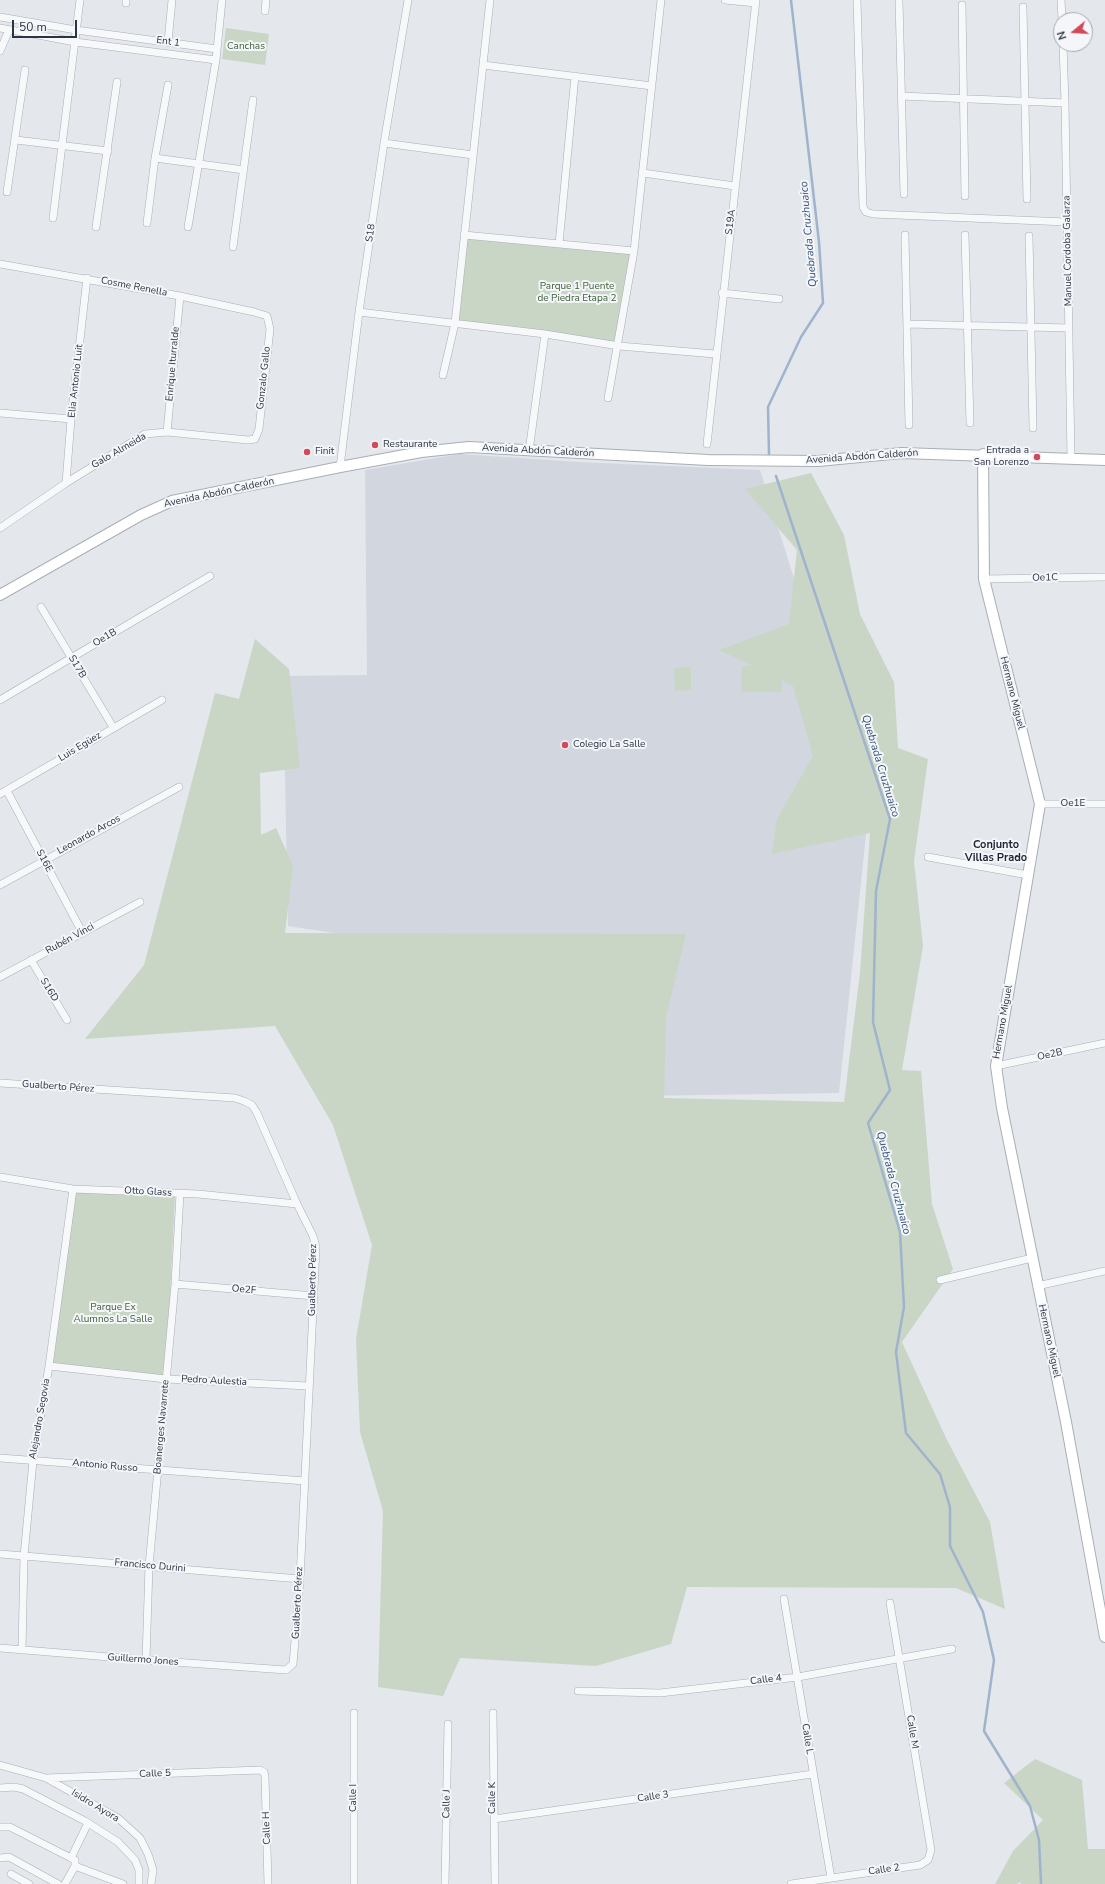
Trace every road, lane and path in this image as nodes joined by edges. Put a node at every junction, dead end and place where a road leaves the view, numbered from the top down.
1 (80, 0) edge
2 (172, 0) edge
3 (222, 0) edge
4 (266, 0) edge
5 (408, 0) edge
6 (490, 0) edge
7 (661, 0) edge
8 (725, 0) edge
9 (857, 0) edge
10 (1061, 0) edge
11 (899, 1) edge
12 (756, 2) edge
13 (962, 5) dead end
14 (1023, 7) dead end
15 (265, 12) dead end
16 (1062, 12) edge
17 (0, 17) edge
18 (0, 28) edge
19 (10, 30) junction
20 (76, 30) junction
21 (75, 42) junction
22 (168, 42) junction
23 (217, 49) junction
24 (0, 51) edge
25 (1063, 52) edge
26 (216, 60) junction
27 (483, 65) junction
28 (25, 70) dead end
29 (575, 76) junction
30 (117, 82) dead end
31 (168, 85) dead end
32 (652, 86) junction
33 (901, 96) junction
34 (964, 98) junction
35 (253, 100) dead end
36 (1025, 101) junction
37 (1065, 103) junction
38 (16, 140) junction
39 (384, 143) junction
40 (62, 146) junction
41 (108, 151) junction
42 (473, 155) junction
43 (155, 158) junction
44 (198, 163) junction
45 (244, 170) junction
46 (642, 173) junction
47 (735, 186) junction
48 (7, 192) dead end
49 (904, 194) dead end
50 (965, 196) dead end
51 (1027, 199) dead end
52 (53, 218) dead end
53 (1067, 222) junction
54 (147, 223) dead end
55 (96, 227) dead end
56 (188, 227) dead end
57 (464, 235) junction
58 (905, 235) dead end
59 (965, 235) dead end
60 (1029, 236) dead end
61 (559, 244) junction
62 (233, 248) dead end
63 (634, 252) junction
64 (0, 264) edge
65 (87, 278) junction
66 (722, 293) junction
67 (180, 296) junction
68 (779, 299) dead end
69 (359, 312) junction
70 (267, 316) joint
71 (455, 323) junction
72 (907, 324) junction
73 (968, 326) junction
74 (1031, 327) junction
75 (1069, 328) junction
76 (545, 334) junction
77 (619, 346) junction
78 (715, 354) junction
79 (443, 375) dead end
80 (608, 398) dead end
81 (0, 413) edge
82 (71, 419) junction
83 (970, 423) dead end
84 (909, 425) dead end
85 (1033, 428) dead end
86 (168, 432) junction
87 (255, 439) joint
88 (707, 444) dead end
89 (529, 452) junction
90 (983, 454) junction
91 (1071, 458) junction
92 (1105, 460) edge
93 (340, 467) junction
94 (66, 483) junction
95 (0, 528) edge
96 (210, 576) dead end
97 (1105, 577) edge
98 (984, 579) junction
99 (0, 595) edge
100 (41, 606) dead end
101 (72, 658) junction
102 (0, 700) edge
103 (162, 700) dead end
104 (113, 728) junction
105 (179, 786) dead end
106 (7, 791) junction
107 (0, 794) edge
108 (1040, 804) junction
109 (1105, 804) edge
110 (928, 858) dead end
111 (44, 860) junction
112 (1028, 875) junction
113 (0, 885) edge
114 (140, 902) dead end
115 (82, 932) junction
116 (31, 960) junction
117 (0, 977) edge
118 (67, 1020) dead end
119 (1105, 1043) edge
120 (996, 1066) junction
121 (0, 1083) edge
122 (0, 1177) edge
123 (73, 1189) junction
124 (180, 1194) junction
125 (297, 1204) junction
126 (1032, 1258) junction
127 (1105, 1271) edge
128 (940, 1280) dead end
129 (174, 1284) junction
130 (1037, 1286) junction
131 (314, 1296) junction
132 (49, 1366) junction
133 (166, 1378) junction
134 (308, 1386) junction
135 (0, 1458) edge
136 (33, 1461) junction
137 (158, 1471) junction
138 (305, 1481) junction
139 (0, 1554) edge
140 (24, 1556) junction
141 (149, 1566) junction
142 (300, 1579) junction
143 (784, 1599) dead end
144 (890, 1603) dead end
145 (1105, 1638) edge
146 (0, 1648) edge
147 (952, 1649) dead end
148 (22, 1650) junction
149 (900, 1657) junction
150 (146, 1660) junction
151 (286, 1670) joint
152 (798, 1677) junction
153 (578, 1691) dead end
154 (354, 1713) dead end
155 (493, 1713) dead end
156 (448, 1724) dead end
157 (0, 1765) edge
158 (264, 1772) joint
159 (813, 1774) junction
160 (46, 1778) junction
161 (0, 1788) edge
162 (494, 1820) junction
163 (88, 1823) junction
164 (0, 1828) edge
165 (0, 1858) edge
166 (71, 1858) junction
167 (928, 1860) joint
168 (75, 1866) junction
169 (11, 1874) dead end
170 (831, 1878) junction
171 (29, 1884) edge
172 (58, 1884) edge
173 (66, 1884) edge
174 (123, 1884) edge
175 (139, 1884) edge
176 (151, 1884) edge
177 (268, 1884) edge
178 (354, 1884) edge
179 (446, 1884) edge
180 (495, 1884) edge
181 (791, 1884) edge

1 - 20 street
2 - 22 street
3 - 23 street
4 - 15 street
5 - 39 street, S18
6 - 27 street
7 - 32 street
8 - 12 street
9 - 53 street
10 - 16 street
11 - 33 street
12 - 47 street, S19A
13 - 34 street
14 - 36 street
17 - 20 street, Ent 1
18 - 19 street, Ent 1
19 - 21 street, Ent 1
19 - 24 street
20 - 21 street
20 - 22 street, Ent 1
21 - 26 street, Ent 1
21 - 40 street
22 - 23 street, Ent 1
23 - 26 street
25 - 37 street, Manuel Cordoba Galarza
26 - 44 street
27 - 29 street
27 - 42 street
28 - 38 street
29 - 32 street
29 - 61 street
30 - 41 street
31 - 43 street
32 - 46 street
33 - 34 street
33 - 49 street
34 - 36 street
34 - 50 street
35 - 45 street
36 - 37 street
36 - 51 street
37 - 53 street, Manuel Cordoba Galarza
38 - 40 street
38 - 48 street
39 - 42 street
39 - 69 street, S18
40 - 41 street
40 - 52 street
41 - 55 street
42 - 57 street
43 - 44 street
43 - 54 street
44 - 45 street
44 - 56 street
45 - 62 street
46 - 47 street
46 - 63 street
47 - 66 street, S19A
53 - 75 street, Manuel Cordoba Galarza
57 - 61 street
57 - 71 street
58 - 72 street
59 - 73 street
60 - 74 street
61 - 63 street
63 - 77 street
64 - 65 street, Cosme Renella
65 - 67 street, Cosme Renella
65 - 82 street, Elia Antonio Luit
66 - 68 street
66 - 78 street, S19A
67 - 70 street, Cosme Renella
67 - 86 street, Enrique Iturralde
69 - 71 street
69 - 93 street, S18
70 - 87 street, Gonzalo Gallo
71 - 76 street
71 - 79 street
72 - 73 street
72 - 84 street
73 - 74 street
73 - 83 street
74 - 75 street
74 - 85 street
75 - 91 street, Manuel Cordoba Galarza
76 - 77 street
76 - 89 street
77 - 78 street
77 - 80 street
78 - 88 street, S19A
81 - 82 street
82 - 94 street, Elia Antonio Luit
86 - 87 street, Galo Almeida
86 - 94 street, Galo Almeida
89 - 90 street, Avenida Abdón Calderón
89 - 93 street, Avenida Abdón Calderón
90 - 91 street, Avenida Abdón Calderón
90 - 98 street, Hermano Miguel
91 - 92 street, Avenida Abdón Calderón
93 - 99 street, Avenida Abdón Calderón
94 - 95 street, Galo Almeida
96 - 101 street, Oe1B
97 - 98 street, Oe1C
98 - 108 street, Hermano Miguel
100 - 101 street, S17B
101 - 102 street, Oe1B
101 - 104 street, S17B
103 - 104 street, Luis Egüez
104 - 106 street, Luis Egüez
105 - 111 street, Leonardo Arcos
106 - 107 street, Luis Egüez
106 - 111 street, S16E
108 - 109 street, Oe1E
108 - 112 street, Hermano Miguel
110 - 112 street
111 - 113 street, Leonardo Arcos
111 - 115 street, S16E
112 - 120 street, Hermano Miguel
114 - 115 street, Rubén Vinci
115 - 116 street, Rubén Vinci
116 - 117 street, Rubén Vinci
116 - 118 street, S16D
119 - 120 street, Oe2B
120 - 126 street, Hermano Miguel
121 - 125 street, Gualberto Pérez
122 - 123 street, Otto Glass
123 - 124 street, Otto Glass
123 - 132 street, Alejandro Segovia
124 - 125 street, Otto Glass
124 - 129 street, Boanerges Navarrete
125 - 131 street, Gualberto Pérez
126 - 128 street
126 - 130 street, Hermano Miguel
127 - 130 street
129 - 131 street, Oe2F
129 - 133 street, Boanerges Navarrete
130 - 145 street, Hermano Miguel
131 - 134 street, Gualberto Pérez
132 - 133 street, Pedro Aulestia
132 - 136 street, Alejandro Segovia
133 - 134 street, Pedro Aulestia
133 - 137 street, Boanerges Navarrete
134 - 138 street, Gualberto Pérez
135 - 136 street, Antonio Russo
136 - 137 street, Antonio Russo
136 - 140 street, Alejandro Segovia
137 - 138 street, Antonio Russo
137 - 141 street, Boanerges Navarrete
138 - 142 street, Gualberto Pérez
139 - 140 street, Francisco Durini
140 - 141 street, Francisco Durini
140 - 148 street, Alejandro Segovia
141 - 142 street, Francisco Durini
141 - 150 street, Boanerges Navarrete
142 - 151 street, Gualberto Pérez
143 - 152 street, Calle L
144 - 149 street, Calle M
146 - 148 street, Guillermo Jones
147 - 149 street, Calle 4
148 - 150 street, Guillermo Jones
149 - 152 street, Calle 4
149 - 167 street, Calle M
150 - 151 street, Guillermo Jones
152 - 153 street, Calle 4
152 - 159 street, Calle L
154 - 178 street, Calle I
155 - 162 street, Calle K
156 - 179 street, Calle J
157 - 160 street, Isidro Ayora
158 - 160 street, Calle 5
158 - 177 street, Calle H
159 - 162 street, Calle 3
159 - 170 street, Calle L
160 - 176 street, Isidro Ayora
161 - 163 street
162 - 180 street, Calle K
163 - 166 street
163 - 175 street
164 - 166 street
165 - 172 street
166 - 168 street
167 - 170 street, Calle 2
168 - 173 street
168 - 174 street
169 - 171 street
170 - 181 street, Calle 2

